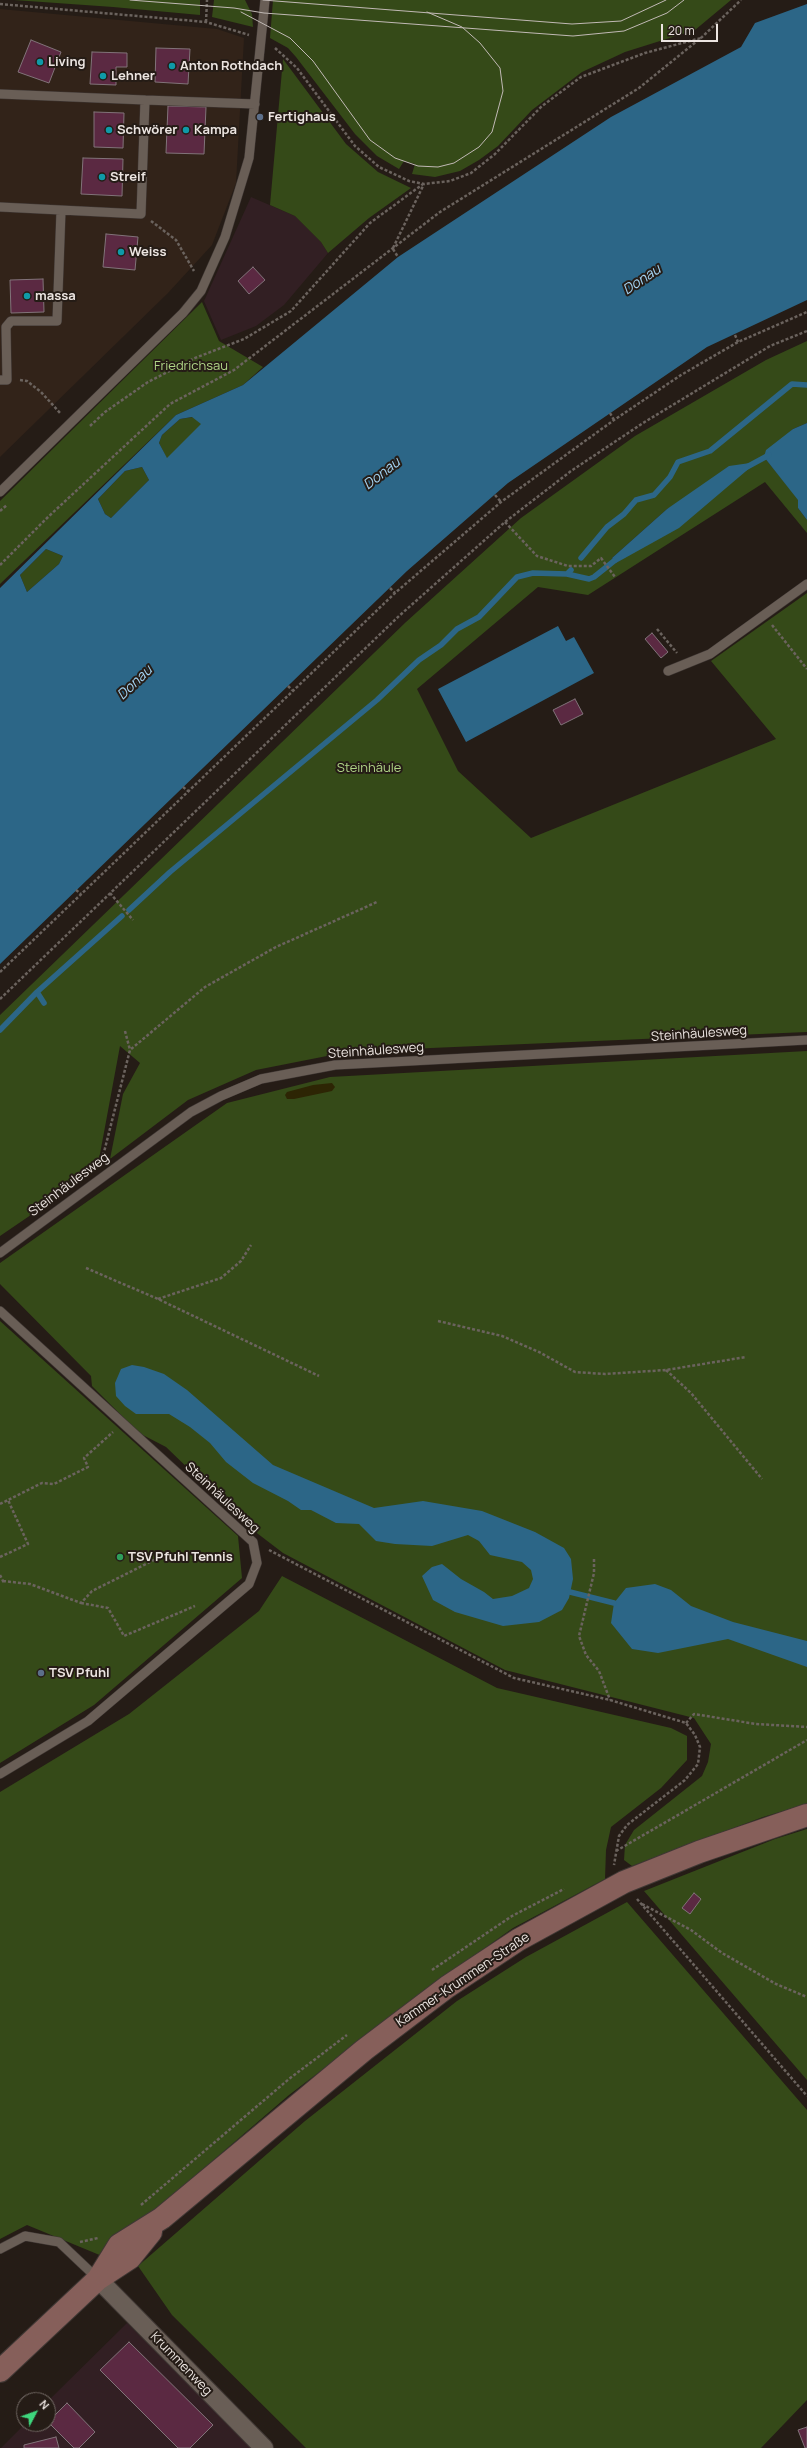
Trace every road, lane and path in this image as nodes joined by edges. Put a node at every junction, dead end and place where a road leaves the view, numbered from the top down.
1 (207, 0) edge
2 (265, 0) edge
3 (741, 0) edge
4 (0, 4) edge
5 (206, 22) junction
6 (702, 37) junction
7 (262, 40) junction
8 (0, 94) edge
9 (145, 100) junction
10 (255, 104) junction
11 (424, 184) junction
12 (0, 207) edge
13 (61, 211) junction
14 (141, 214) junction
15 (392, 249) junction
16 (398, 257) dead end
17 (201, 290) junction
18 (807, 312) edge
19 (807, 331) edge
20 (735, 335) dead end
21 (738, 342) junction
22 (4, 380) edge
23 (610, 413) dead end
24 (614, 420) junction
25 (70, 424) junction
26 (87, 429) dead end
27 (0, 492) edge
28 (495, 495) dead end
29 (13, 499) dead end
30 (501, 502) junction
31 (0, 511) edge
32 (505, 522) junction
33 (0, 565) edge
34 (615, 577) dead end
35 (807, 584) edge
36 (390, 588) dead end
37 (395, 593) junction
38 (765, 615) junction
39 (656, 629) dead end
40 (686, 664) junction
41 (807, 668) edge
42 (668, 671) dead end
43 (288, 686) dead end
44 (292, 690) junction
45 (184, 787) dead end
46 (188, 791) junction
47 (76, 890) dead end
48 (81, 894) junction
49 (110, 894) junction
50 (378, 902) dead end
51 (133, 920) dead end
52 (0, 972) edge
53 (0, 999) edge
54 (125, 1031) dead end
55 (807, 1040) edge
56 (130, 1050) junction
57 (97, 1180) junction
58 (251, 1245) dead end
59 (0, 1252) edge
60 (86, 1268) dead end
61 (158, 1299) junction
62 (0, 1311) edge
63 (438, 1321) dead end
64 (746, 1357) dead end
65 (666, 1370) junction
66 (320, 1376) dead end
67 (122, 1424) junction
68 (762, 1479) dead end
69 (8, 1500) junction
70 (0, 1504) edge
71 (253, 1542) junction
72 (162, 1556) dead end
73 (0, 1557) edge
74 (594, 1559) dead end
75 (0, 1575) edge
76 (1, 1582) edge
77 (81, 1603) junction
78 (195, 1606) dead end
79 (610, 1700) junction
80 (686, 1723) junction
81 (807, 1726) edge
82 (807, 1740) edge
83 (0, 1774) edge
84 (807, 1815) edge
85 (615, 1851) junction
86 (613, 1864) dead end
87 (807, 1997) edge
88 (807, 2096) edge
89 (0, 2249) edge
90 (98, 2279) junction
91 (0, 2371) edge
92 (264, 2448) edge

1 - 5 path
2 - 7 lane
3 - 6 path
4 - 5 path
5 - 7 path
6 - 11 path
6 - 15 path
7 - 10 lane
7 - 11 path
8 - 9 lane
9 - 10 lane
9 - 14 lane
10 - 17 lane
11 - 15 path
11 - 26 path
12 - 13 lane
13 - 14 lane
13 - 22 lane
14 - 17 path
15 - 16 path
15 - 33 path
17 - 25 lane
18 - 21 path
19 - 32 path
20 - 21 path
21 - 24 path
22 - 25 path
23 - 24 path
24 - 30 path
25 - 27 lane
28 - 30 path
29 - 31 path
30 - 37 path
32 - 34 path
32 - 49 path
35 - 38 lane
36 - 37 path
37 - 44 path
38 - 40 lane
38 - 41 path
39 - 40 path
40 - 42 lane
43 - 44 path
44 - 46 path
45 - 46 path
46 - 48 path
47 - 48 path
48 - 52 path
49 - 51 path
49 - 53 path
50 - 56 path
54 - 56 path
55 - 57 lane, Steinhäulesweg
56 - 57 path
57 - 59 lane, Steinhäulesweg
58 - 61 path
60 - 61 path
61 - 66 path
62 - 67 lane, Steinhäulesweg
63 - 65 path
64 - 65 path
65 - 68 path
67 - 69 path
67 - 71 lane, Steinhäulesweg
69 - 70 path
69 - 73 path
71 - 79 path
71 - 83 lane, Steinhäulesweg
72 - 77 path
74 - 79 path
75 - 76 path
76 - 77 path
77 - 78 path
79 - 80 path
80 - 81 path
80 - 85 path
82 - 85 path
84 - 90 street, Kammer-Krummen-Straße
85 - 86 path
87 - 88 path
89 - 90 lane
90 - 91 street, Kammer-Krummen-Straße
90 - 92 street, Krummenweg

